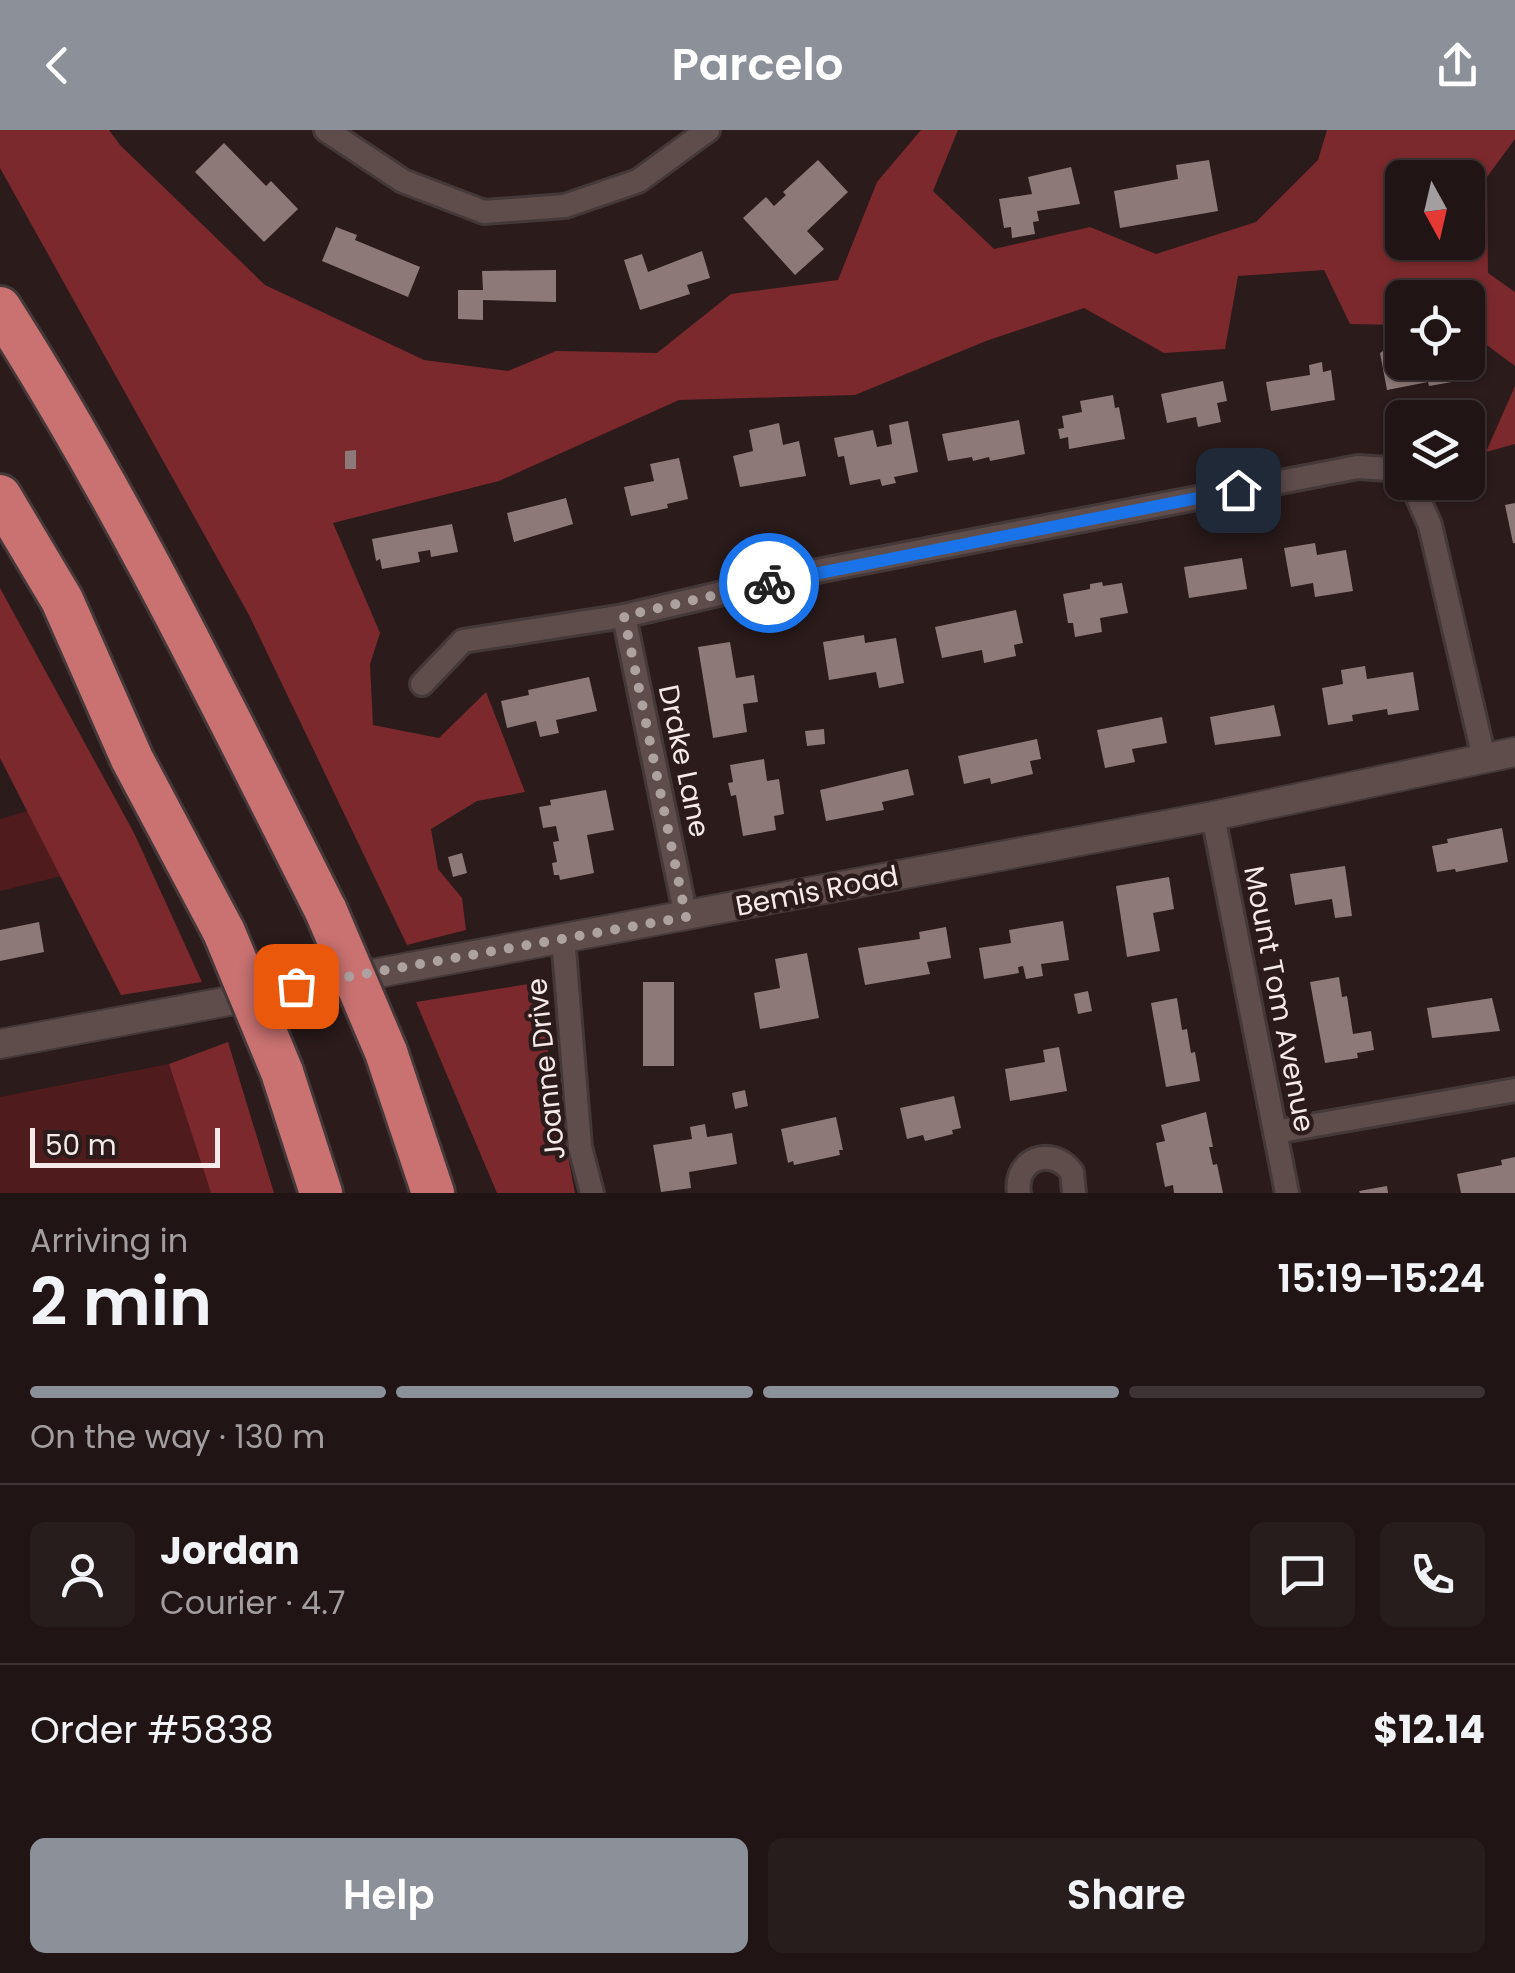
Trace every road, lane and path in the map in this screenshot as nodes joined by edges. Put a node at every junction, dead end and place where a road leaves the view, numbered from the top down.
1 (326, 130) edge
2 (708, 130) edge
3 (0, 308) edge
4 (1385, 468) edge
5 (0, 496) edge
6 (1419, 500) edge
7 (624, 616) junction
8 (422, 684) dead end
9 (1515, 752) edge
10 (1484, 758) junction
11 (1213, 816) junction
12 (686, 917) junction
13 (563, 938) junction
14 (0, 1044) edge
15 (1515, 1090) edge
16 (1274, 1132) junction
17 (1010, 1191) edge
18 (321, 1193) edge
19 (433, 1193) edge
20 (592, 1193) edge
21 (1074, 1193) edge
22 (1287, 1193) edge

1 - 2 street
3 - 19 highway, bridge
4 - 7 street
5 - 18 highway, bridge
6 - 10 street
7 - 8 street
7 - 12 street, Drake Lane
9 - 10 street, Bemis Road
10 - 11 street, Bemis Road
11 - 12 street, Bemis Road
11 - 16 street, Mount Tom Avenue
12 - 13 street, Bemis Road
13 - 14 street, Bemis Road
13 - 20 street, Joanne Drive
15 - 16 street
16 - 22 street, Mount Tom Avenue
17 - 21 street

